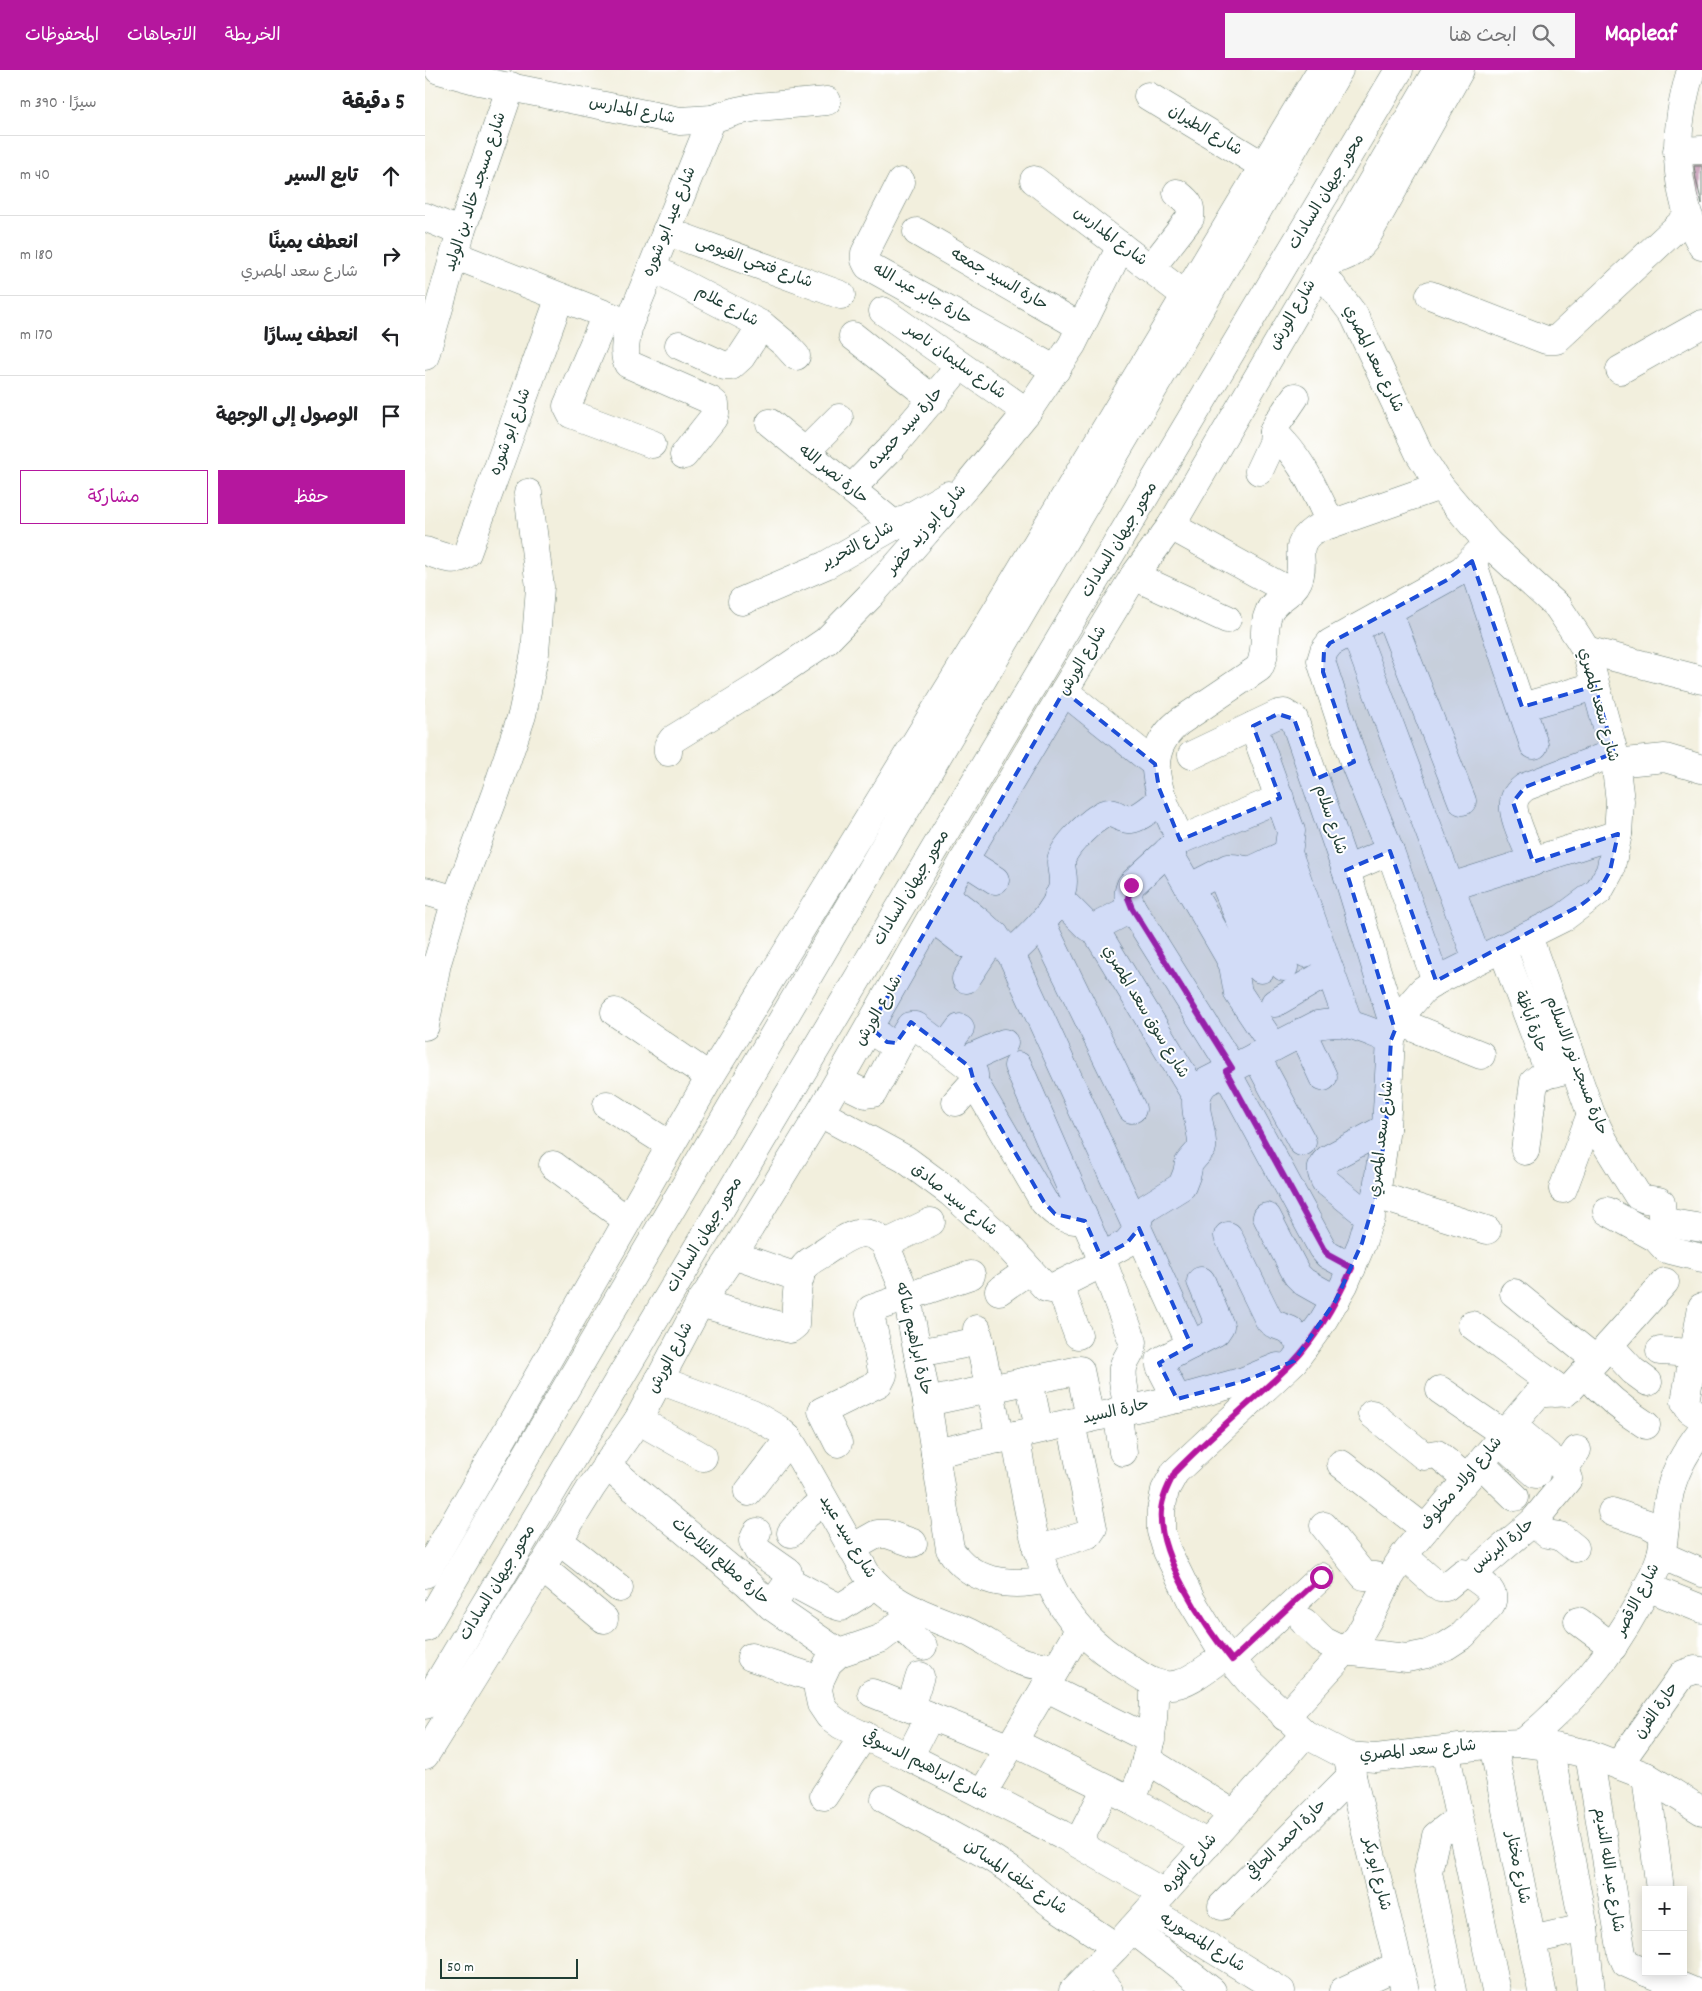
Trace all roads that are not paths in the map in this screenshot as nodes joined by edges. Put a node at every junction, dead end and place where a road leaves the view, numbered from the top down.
1 (439, 70) edge
2 (1321, 70) edge
3 (1339, 70) edge
4 (1399, 70) edge
5 (1437, 70) edge
6 (1461, 70) edge
7 (1691, 70) edge
8 (511, 86) junction
9 (1148, 96) dead end
10 (827, 100) dead end
11 (712, 119) junction
12 (1690, 150) edge
13 (1262, 165) junction
14 (1033, 180) dead end
15 (901, 182) dead end
16 (1177, 193) dead end
17 (425, 217) edge
18 (1688, 217) junction
19 (666, 231) junction
20 (917, 232) dead end
21 (457, 244) junction
22 (1121, 246) junction
23 (1702, 246) edge
24 (1321, 267) junction
25 (652, 268) junction
26 (1151, 268) junction
27 (841, 294) dead end
28 (1185, 295) junction
29 (1430, 295) dead end
30 (560, 297) junction
31 (883, 310) dead end
32 (618, 319) junction
33 (1702, 324) edge
34 (762, 325) junction
35 (1081, 327) junction
36 (853, 336) dead end
37 (679, 345) dead end
38 (425, 356) edge
39 (796, 356) dead end
40 (960, 366) junction
41 (1057, 370) junction
42 (1620, 370) dead end
43 (1295, 397) dead end
44 (934, 400) junction
45 (1027, 412) junction
46 (839, 418) dead end
47 (770, 423) dead end
48 (1273, 432) junction
49 (652, 444) dead end
50 (805, 452) junction
51 (684, 456) dead end
52 (1259, 471) dead end
53 (969, 482) junction
54 (1440, 486) junction
55 (851, 489) junction
56 (528, 493) dead end
57 (1331, 524) junction
58 (896, 526) junction
59 (1171, 526) junction
60 (425, 551) edge
61 (1480, 552) junction
62 (1134, 576) junction
63 (1289, 591) junction
64 (743, 601) dead end
65 (1388, 611) junction
66 (1227, 619) dead end
67 (1354, 630) junction
68 (1586, 650) junction
69 (1702, 680) edge
70 (1595, 686) junction
71 (1064, 691) junction
72 (1522, 707) junction
73 (1253, 726) junction
74 (1535, 745) dead end
75 (668, 752) dead end
76 (1192, 755) dead end
77 (1615, 758) junction
78 (1354, 762) junction
79 (1155, 764) junction
80 (1702, 769) edge
81 (1316, 779) junction
82 (1280, 798) junction
83 (1163, 800) junction
84 (1462, 801) dead end
85 (1618, 834) junction
86 (1174, 845) junction
87 (1390, 851) junction
88 (964, 860) junction
89 (1533, 862) junction
90 (1255, 864) junction
91 (1346, 870) junction
92 (995, 880) dead end
93 (1450, 887) junction
94 (1189, 888) junction
95 (425, 891) edge
96 (1058, 897) junction
97 (456, 900) junction
98 (938, 906) junction
99 (1132, 908) junction
100 (1042, 924) junction
101 (1094, 928) junction
102 (1528, 936) junction
103 (966, 944) dead end
104 (1003, 945) junction
105 (1502, 948) junction
106 (1477, 959) junction
107 (1272, 968) dead end
108 (1323, 975) junction
109 (966, 980) dead end
110 (1437, 980) junction
111 (1275, 1003) dead end
112 (615, 1012) dead end
113 (1349, 1024) junction
114 (425, 1026) edge
115 (870, 1027) junction
116 (1395, 1031) junction
117 (1302, 1032) junction
118 (901, 1040) junction
119 (1004, 1043) dead end
120 (1265, 1051) junction
121 (960, 1055) junction
122 (1481, 1055) dead end
123 (1018, 1066) dead end
124 (1229, 1070) junction
125 (1563, 1070) junction
126 (709, 1077) junction
127 (1323, 1077) dead end
128 (839, 1082) junction
129 (1196, 1096) junction
130 (956, 1102) dead end
131 (607, 1105) dead end
132 (1132, 1109) dead end
133 (820, 1113) junction
134 (1591, 1114) junction
135 (1386, 1128) junction
136 (1302, 1142) dead end
137 (670, 1145) junction
138 (1525, 1151) dead end
139 (553, 1165) dead end
140 (1563, 1189) dead end
141 (1374, 1207) junction
142 (1607, 1211) dead end
143 (1303, 1212) junction
144 (627, 1220) junction
145 (1085, 1221) junction
146 (931, 1222) dead end
147 (1137, 1224) junction
148 (1702, 1228) edge
149 (1487, 1230) dead end
150 (1228, 1236) dead end
151 (885, 1244) junction
152 (733, 1255) junction
153 (1702, 1258) edge
154 (1102, 1260) junction
155 (1352, 1268) junction
156 (1029, 1270) junction
157 (971, 1274) dead end
158 (800, 1278) junction
159 (1201, 1281) dead end
160 (1665, 1282) dead end
161 (1059, 1284) junction
162 (999, 1291) dead end
163 (1514, 1293) dead end
164 (907, 1297) junction
165 (1336, 1300) junction
166 (700, 1303) junction
167 (1701, 1317) edge
168 (1472, 1326) dead end
169 (1079, 1335) dead end
170 (1191, 1345) junction
171 (1660, 1351) dead end
172 (918, 1353) junction
173 (1299, 1354) junction
174 (1693, 1354) junction
175 (1597, 1359) junction
176 (659, 1380) junction
177 (1029, 1381) junction
178 (1648, 1382) dead end
179 (990, 1390) junction
180 (1440, 1390) dead end
181 (1565, 1393) junction
182 (1177, 1399) junction
183 (927, 1402) junction
184 (1123, 1410) junction
185 (1372, 1414) dead end
186 (1702, 1418) edge
187 (638, 1420) junction
188 (1081, 1421) junction
189 (1646, 1425) dead end
190 (1702, 1430) edge
191 (1505, 1433) junction
192 (1018, 1435) junction
193 (796, 1450) junction
194 (1123, 1452) dead end
195 (935, 1453) junction
196 (703, 1457) dead end
197 (1341, 1464) dead end
198 (606, 1465) junction
199 (1473, 1471) junction
200 (1536, 1474) dead end
201 (749, 1492) dead end
202 (1515, 1497) dead end
203 (824, 1500) junction
204 (1611, 1512) dead end
205 (1533, 1522) junction
206 (487, 1524) junction
207 (1324, 1526) dead end
208 (1425, 1529) junction
209 (757, 1532) dead end
210 (791, 1533) dead end
211 (558, 1540) junction
212 (913, 1543) dead end
213 (1663, 1544) junction
214 (853, 1548) junction
215 (1575, 1548) dead end
216 (1037, 1550) junction
217 (1403, 1556) junction
218 (767, 1557) junction
219 (541, 1567) junction
220 (425, 1574) edge
221 (1702, 1574) edge
222 (1471, 1575) junction
223 (1321, 1577) dead end
224 (1047, 1579) junction
225 (789, 1581) junction
226 (746, 1582) junction
227 (876, 1585) junction
228 (1386, 1585) junction
229 (1647, 1587) junction
230 (619, 1588) dead end
231 (425, 1590) edge
232 (771, 1606) junction
233 (1702, 1609) edge
234 (909, 1618) junction
235 (604, 1619) dead end
236 (1577, 1621) dead end
237 (1305, 1622) dead end
238 (425, 1628) edge
239 (1079, 1630) junction
240 (923, 1646) dead end
241 (1613, 1647) junction
242 (1344, 1651) junction
243 (839, 1653) junction
244 (751, 1657) dead end
245 (1229, 1657) junction
246 (1702, 1671) edge
247 (919, 1676) dead end
248 (1051, 1678) junction
249 (820, 1680) junction
250 (1154, 1683) junction
251 (872, 1693) dead end
252 (425, 1705) edge
253 (920, 1712) junction
254 (1285, 1717) junction
255 (1305, 1734) junction
256 (864, 1736) junction
257 (1493, 1744) junction
258 (1536, 1744) junction
259 (1011, 1745) junction
260 (1149, 1750) junction
261 (1445, 1750) junction
262 (1589, 1754) junction
263 (425, 1755) edge
264 (909, 1757) junction
265 (1619, 1764) junction
266 (1349, 1766) junction
267 (1646, 1776) junction
268 (1106, 1788) junction
269 (983, 1794) junction
270 (824, 1796) dead end
271 (885, 1799) dead end
272 (1131, 1800) junction
273 (1702, 1811) edge
274 (1234, 1814) junction
275 (1459, 1818) junction
276 (1078, 1843) junction
277 (1208, 1844) junction
278 (1660, 1886) edge
279 (1222, 1906) dead end
280 (1140, 1920) junction
281 (1584, 1928) junction
282 (1532, 1940) junction
283 (1399, 1965) junction
284 (1092, 1970) junction
285 (1642, 1970) edge
286 (1659, 1976) edge
287 (1678, 1982) edge
288 (1073, 1991) edge
289 (1109, 1991) edge
290 (1212, 1991) edge
291 (1281, 1991) edge
292 (1343, 1991) edge
293 (1405, 1991) edge
294 (1452, 1991) edge
295 (1496, 1991) edge
296 (1542, 1991) edge
297 (1591, 1991) edge

1 - 8 street, شارع المدارس
2 - 13 street
3 - 206 street
4 - 252 street, محور جيهان السادات
5 - 24 street, شارع الورش
6 - 24 street, شارع الورش
7 - 12 street
8 - 11 street, شارع المدارس
8 - 21 street, شارع مسجد خالد بن الوليد
9 - 13 street, شارع الطيران
10 - 11 street, شارع المدارس
11 - 19 street, شارع عيد ابو شوره
12 - 18 street
13 - 28 street
14 - 22 street, شارع المدارس
15 - 41 street, حارة جابر عبد الله
16 - 26 street
17 - 21 street
18 - 23 street
18 - 29 street
19 - 25 street, شارع عيد ابو شوره
19 - 27 street, شارع فتحي الفيومى
20 - 35 street, حارة السيد جمعه
21 - 30 street
21 - 38 street, شارع مسجد خالد بن الوليد
22 - 26 street, شارع المدارس
22 - 35 street, شارع ابو زيد خضر
24 - 54 street, شارع سعد المصري
24 - 59 street, شارع الورش
25 - 32 street, شارع عيد ابو شوره
25 - 34 street, شارع علام
26 - 28 street, شارع المدارس
28 - 126 street
30 - 32 street
30 - 60 street, شارع ابو شوره
31 - 40 street, شارع سليمان ناصر
32 - 49 street
32 - 51 street, شارع عيد ابو شوره
33 - 42 street
34 - 37 street
34 - 39 street, شارع علام
35 - 41 street, شارع ابو زيد خضر
36 - 44 street
40 - 44 street, حارة سيد حميده
40 - 45 street, شارع سليمان ناصر
41 - 45 street, شارع ابو زيد خضر
43 - 48 street
44 - 55 street, حارة سيد حميده
45 - 53 street, شارع ابو زيد خضر
46 - 50 street
47 - 50 street, حارة نصر الله
48 - 52 street
48 - 57 street
50 - 55 street, حارة نصر الله
53 - 58 street, شارع التحرير
53 - 75 street, شارع ابو زيد خضر
54 - 57 street
54 - 61 street, شارع سعد المصري
55 - 58 street, حارة نصر الله
56 - 97 street
57 - 63 street
58 - 64 street, شارع التحرير
59 - 62 street, شارع الورش
59 - 63 street
61 - 65 street
61 - 68 street, شارع سعد المصري
61 - 72 street
62 - 66 street
62 - 71 street, شارع الورش
63 - 79 street
65 - 67 street
65 - 84 street
67 - 78 street
67 - 93 street
68 - 69 street
68 - 70 street, شارع سعد المصري
70 - 72 street
70 - 77 street, شارع سعد المصري
71 - 79 street
71 - 88 street, شارع الورش
72 - 74 street
73 - 76 street, شارع سلام
73 - 81 street, شارع سلام
73 - 82 street
77 - 80 street
77 - 85 street, شارع سعد المصري
77 - 89 street
78 - 81 street
78 - 87 street
79 - 83 street
81 - 91 street, شارع سلام
82 - 86 street
82 - 90 street
83 - 86 street
83 - 96 street
85 - 89 street
85 - 102 street, شارع سعد المصري
86 - 94 street
86 - 99 street
87 - 91 street
87 - 110 street
88 - 92 street
88 - 98 street, شارع الورش
89 - 93 street
90 - 94 street
90 - 107 street
90 - 108 street
91 - 116 street, شارع سلام
93 - 106 street
94 - 120 street
95 - 97 street
96 - 100 street
96 - 101 street
97 - 114 street
98 - 103 street
98 - 104 street
98 - 115 street, شارع الورش
99 - 101 street
99 - 124 street
100 - 104 street
100 - 132 street
101 - 129 street, شارع سوق سعد المصري
102 - 105 street, شارع سعد المصري
102 - 125 street, حارة مسجد نور الاسلام
104 - 109 street
104 - 147 street
105 - 106 street, شارع سعد المصري
105 - 125 street, حارة أباظة
106 - 110 street, شارع سعد المصري
108 - 111 street
108 - 113 street
110 - 116 street, شارع سعد المصري
112 - 126 street
113 - 116 street
113 - 117 street
115 - 118 street
115 - 128 street, شارع الورش
116 - 122 street
116 - 135 street, شارع سعد المصري
117 - 120 street
117 - 127 street
118 - 121 street
118 - 128 street
119 - 121 street
120 - 124 street
120 - 136 street
121 - 130 street
121 - 145 street
123 - 145 street
124 - 129 street
124 - 143 street
125 - 134 street, حارة مسجد نور الاسلام
125 - 138 street
126 - 137 street
128 - 133 street, شارع الورش
129 - 147 street
131 - 137 street
133 - 152 street, شارع الورش
133 - 156 street, شارع سيد صادق
134 - 140 street
134 - 148 street, حارة مسجد نور الاسلام
135 - 141 street, شارع سعد المصري
135 - 141 street
137 - 144 street
139 - 144 street
141 - 149 street
141 - 155 street, شارع سعد المصري
142 - 153 street
143 - 155 street
143 - 165 street
144 - 220 street
145 - 154 street
146 - 151 street
147 - 154 street
147 - 170 street
150 - 173 street
151 - 158 street
151 - 164 street, حارة ابراهيم شاكه
152 - 158 street
152 - 166 street, شارع الورش
154 - 161 street
154 - 184 street
155 - 165 street, شارع سعد المصري
156 - 161 street, شارع سيد صادق
156 - 162 street
157 - 164 street
158 - 166 street
159 - 170 street
160 - 175 street
161 - 169 street
163 - 175 street
164 - 172 street, حارة ابراهيم شاكه
164 - 193 street
165 - 173 street, شارع سعد المصري
166 - 176 street, شارع الورش
167 - 174 street
168 - 181 street
170 - 182 street
171 - 174 street
172 - 179 street
172 - 183 street, حارة ابراهيم شاكه
173 - 182 street, حارة السيد
173 - 245 street, شارع سعد المصري
174 - 186 street
175 - 178 street
175 - 181 street
175 - 189 street
176 - 187 street, شارع الورش
176 - 193 street, شارع سيد عبيد
177 - 179 street
177 - 188 street
177 - 192 street
179 - 183 street
179 - 192 street
180 - 191 street
181 - 191 street, شارع اولاد مخلوف
182 - 184 street, حارة السيد
183 - 195 street, حارة ابراهيم شاكه
184 - 188 street, حارة السيد
184 - 194 street
185 - 199 street
187 - 196 street
187 - 198 street, شارع الورش
188 - 192 street, حارة السيد
188 - 216 street
190 - 213 street, شارع الاقصر
191 - 199 street, شارع اولاد مخلوف
191 - 200 street
191 - 205 street, حارة البرنس
192 - 195 street, حارة السيد
192 - 216 street
193 - 201 street
193 - 203 street, شارع سيد عبيد
195 - 224 street, حارة ابراهيم شاكه
197 - 208 street
198 - 211 street, شارع الورش
198 - 226 street, حارة مطلع الثلاجات
199 - 202 street
199 - 208 street, شارع اولاد مخلوف
203 - 210 street
203 - 214 street, شارع سيد عبيد
204 - 213 street
205 - 215 street
205 - 222 street, حارة البرنس
206 - 231 street
206 - 238 street
207 - 228 street
208 - 217 street, شارع اولاد مخلوف
209 - 218 street
211 - 219 street, شارع الورش
211 - 230 street
212 - 214 street
213 - 221 street
213 - 229 street, شارع الاقصر
214 - 227 street, شارع سيد عبيد
216 - 224 street
217 - 222 street, حارة البرنس
217 - 228 street, شارع اولاد مخلوف
218 - 225 street
218 - 226 street
219 - 235 street
219 - 263 street, شارع الورش
222 - 242 street
223 - 245 street
224 - 239 street
225 - 227 street
225 - 232 street
226 - 232 street, حارة مطلع الثلاجات
227 - 234 street, شارع سيد عبيد
228 - 242 street, شارع اولاد مخلوف
229 - 233 street
229 - 241 street, شارع الاقصر
232 - 243 street, حارة مطلع الثلاجات
234 - 240 street
234 - 243 street
234 - 248 street, شارع سيد عبيد
236 - 241 street
237 - 242 street
239 - 248 street
239 - 250 street
241 - 258 street, شارع الاقصر
242 - 254 street, شارع اولاد مخلوف
243 - 249 street
244 - 249 street
245 - 250 street
245 - 254 street, شارع سعد المصري
246 - 265 street, حارة الفرن
247 - 253 street
248 - 259 street
248 - 260 street, شارع سيد عبيد
249 - 256 street, شارع ابراهيم الدسوقي
250 - 260 street
251 - 253 street
253 - 259 street
253 - 264 street
254 - 255 street, شارع سعد المصري
255 - 266 street, شارع سعد المصري
255 - 274 street, شارع الثوره
256 - 264 street, شارع ابراهيم الدسوقي
256 - 270 street
257 - 258 street, شارع سعد المصري
257 - 261 street, شارع سعد المصري
257 - 282 street, شارع مختار
258 - 262 street, شارع سعد المصري
258 - 281 street
259 - 268 street
259 - 269 street
260 - 272 street
260 - 274 street, شارع سيد عبيد
261 - 266 street, شارع سعد المصري
261 - 275 street
262 - 265 street, شارع سعد المصري
262 - 285 street, شارع عبد الله النديم
264 - 269 street, شارع ابراهيم الدسوقي
265 - 267 street, شارع سعد المصري
266 - 279 street, حارة احمد الحافي
266 - 283 street, شارع ابو بكر
267 - 273 street, شارع سعد المصري
267 - 278 street
268 - 272 street
268 - 276 street
269 - 276 street, شارع ابراهيم الدسوقي
271 - 280 street, شارع خلف المساكن
272 - 277 street
274 - 277 street, شارع الثوره
275 - 294 street
275 - 295 street
276 - 280 street, شارع ابراهيم الدسوقي
277 - 280 street, شارع الثوره
280 - 284 street, شارع الثوره
280 - 290 street
280 - 291 street, شارع المنصوريه
281 - 282 street
281 - 297 street
282 - 296 street, شارع مختار
283 - 292 street
283 - 293 street, شارع ابو بكر
284 - 288 street, شارع الثوره
284 - 289 street
286 - 287 street, شارع عبد الله النديم

